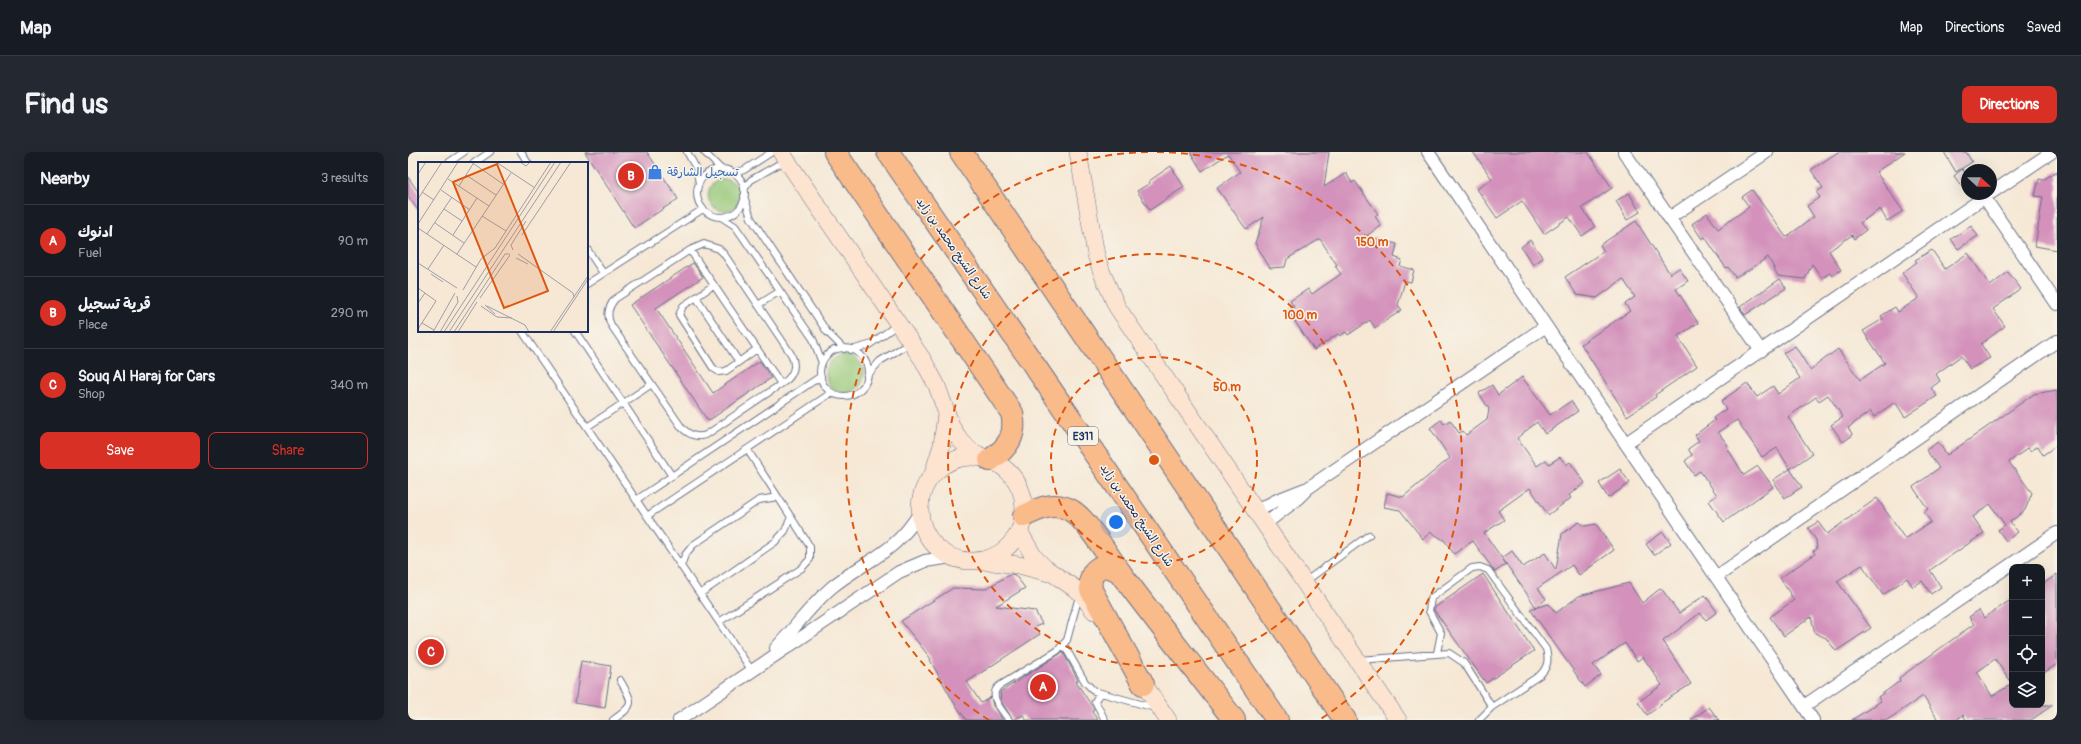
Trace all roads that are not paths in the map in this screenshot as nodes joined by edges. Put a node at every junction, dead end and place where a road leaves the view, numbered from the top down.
1 (464, 152) edge
2 (490, 152) edge
3 (521, 152) edge
4 (687, 152) edge
5 (704, 152) edge
6 (835, 152) edge
7 (888, 152) edge
8 (961, 152) edge
9 (1078, 152) edge
10 (1428, 152) edge
11 (1624, 152) edge
12 (1767, 152) edge
13 (2052, 152) edge
14 (780, 155) edge
15 (449, 162) edge
16 (475, 162) edge
17 (527, 162) edge
18 (721, 169) junction
19 (733, 173) junction
20 (699, 183) junction
21 (1997, 189) edge
22 (744, 193) junction
23 (1981, 200) edge
24 (1991, 200) edge
25 (703, 209) junction
26 (721, 217) junction
27 (1669, 218) junction
28 (690, 250) junction
29 (588, 251) edge
30 (603, 274) junction
31 (588, 283) edge
32 (714, 285) junction
33 (780, 291) junction
34 (696, 297) junction
35 (2057, 304) edge
36 (758, 305) junction
37 (898, 324) junction
38 (1546, 326) junction
39 (523, 332) edge
40 (576, 332) edge
41 (2057, 341) edge
42 (911, 343) junction
43 (757, 349) junction
44 (847, 349) junction
45 (1760, 351) junction
46 (739, 362) junction
47 (822, 363) junction
48 (821, 376) junction
49 (867, 376) junction
50 (652, 384) junction
51 (781, 384) junction
52 (831, 392) junction
53 (623, 403) junction
54 (946, 414) junction
55 (587, 427) junction
56 (1626, 443) junction
57 (747, 449) junction
58 (988, 459) junction
59 (933, 474) junction
60 (672, 476) junction
61 (778, 497) junction
62 (636, 500) junction
63 (920, 512) junction
64 (647, 516) junction
65 (791, 517) junction
66 (1260, 518) junction
67 (1021, 523) junction
68 (2057, 533) edge
69 (1369, 535) dead end
70 (952, 557) junction
71 (979, 561) junction
72 (681, 566) junction
73 (1120, 572) junction
74 (1057, 576) junction
75 (1716, 577) junction
76 (1304, 583) junction
77 (1080, 592) junction
78 (700, 594) junction
79 (719, 622) junction
80 (1064, 645) junction
81 (1437, 653) junction
82 (1357, 660) junction
83 (752, 671) junction
84 (620, 680) dead end
85 (1143, 684) junction
86 (1100, 694) junction
87 (1804, 706) junction
88 (1492, 707) junction
89 (1166, 717) edge
90 (685, 718) edge
91 (613, 720) edge
92 (1009, 720) edge
93 (1105, 720) edge
94 (1234, 720) edge
95 (1277, 720) edge
96 (1345, 720) edge
97 (1398, 720) edge
98 (1479, 720) edge
99 (1813, 720) edge

1 - 15 lane
2 - 16 lane
3 - 17 lane
4 - 20 lane
5 - 18 lane
6 - 58 highway
7 - 95 highway, شارع الشيخ محمد بن زايد / E311
8 - 96 highway
9 - 66 street
10 - 38 street
11 - 27 street
12 - 27 street
13 - 21 street
14 - 19 lane
14 - 22 lane
14 - 37 street
18 - 19 lane
18 - 20 lane
19 - 22 lane
20 - 25 lane
22 - 26 lane
22 - 44 lane
23 - 45 street
24 - 35 street
25 - 26 lane
25 - 30 lane
26 - 33 lane
27 - 45 street
28 - 32 lane
28 - 36 lane
28 - 50 lane
29 - 30 lane
30 - 31 lane
32 - 34 lane
32 - 43 lane
33 - 36 lane
33 - 47 lane
34 - 46 lane
34 - 46 lane
36 - 51 lane
37 - 42 street
37 - 44 lane
38 - 56 street
38 - 66 street
39 - 55 lane
40 - 53 lane
41 - 75 street
42 - 49 lane
42 - 54 street
43 - 46 lane
43 - 51 lane
44 - 47 lane
44 - 49 lane
45 - 56 street
47 - 48 lane
48 - 52 lane
48 - 60 lane
49 - 52 lane
50 - 51 lane
50 - 53 lane
52 - 57 lane
53 - 55 lane
53 - 60 lane
54 - 58 street
54 - 59 street
55 - 62 lane
56 - 75 street
57 - 61 lane
57 - 64 lane
58 - 59 street
58 - 67 street
59 - 63 street
60 - 62 lane
61 - 65 lane
61 - 72 lane
62 - 64 lane
63 - 70 street
63 - 83 street
64 - 72 lane
65 - 78 lane
65 - 79 lane
66 - 76 street
67 - 71 street
67 - 73 highway
67 - 74 street
68 - 87 street
69 - 76 lane
70 - 71 street
70 - 83 street
71 - 74 street
72 - 78 lane
73 - 85 highway
73 - 94 highway
74 - 77 street
75 - 87 street
76 - 82 street
77 - 80 lane
77 - 85 street
78 - 79 lane
79 - 83 lane
80 - 86 lane
80 - 92 lane
81 - 82 lane
81 - 88 lane
81 - 88 lane
82 - 97 street
83 - 90 street
84 - 91 lane
85 - 89 street
86 - 89 lane
86 - 93 lane
87 - 99 street
88 - 98 lane

